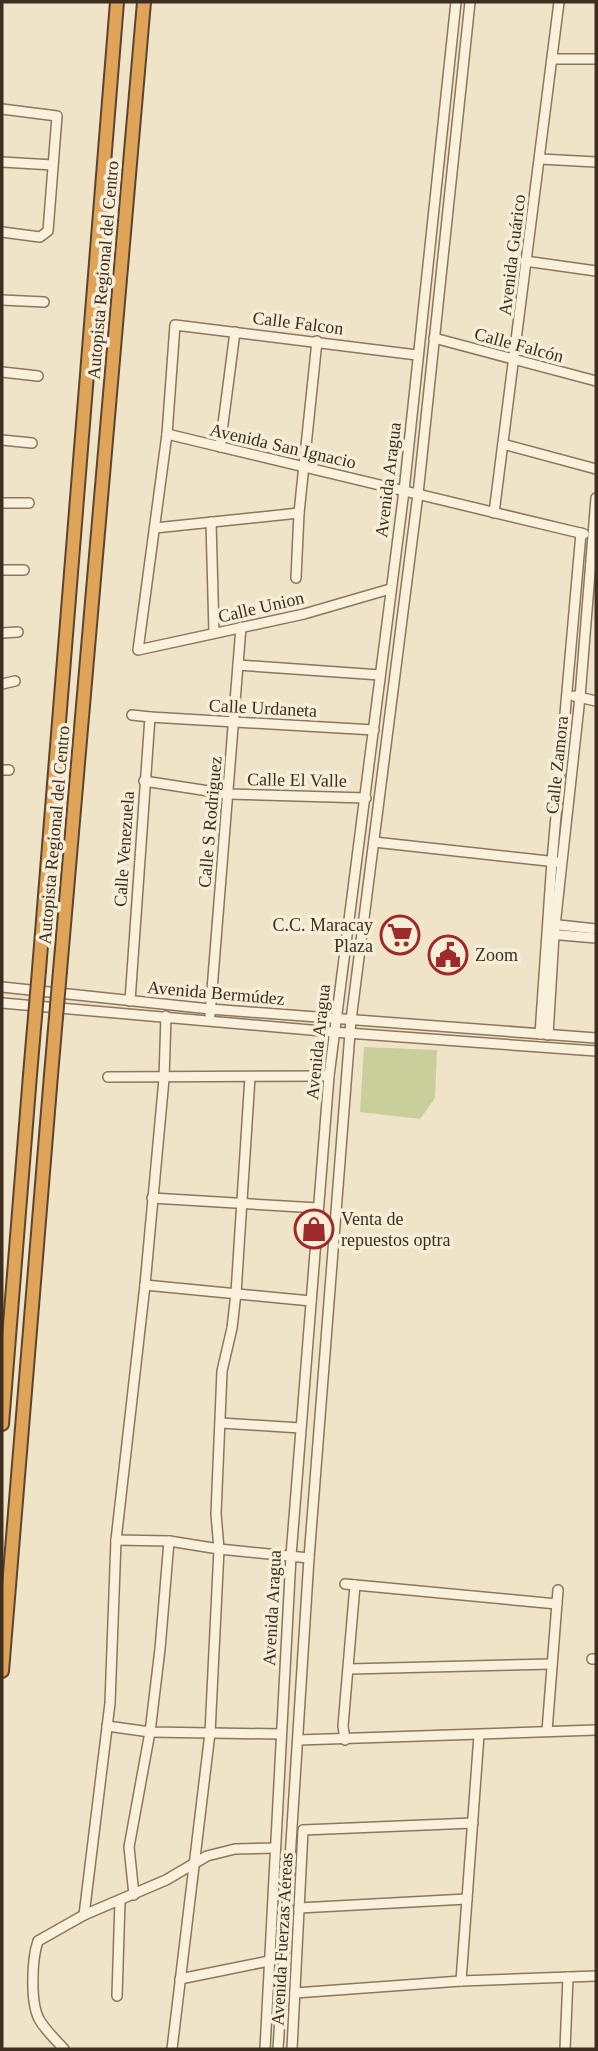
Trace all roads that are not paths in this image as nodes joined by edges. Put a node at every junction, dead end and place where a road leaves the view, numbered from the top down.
1 (117, 2) edge
2 (144, 2) edge
3 (456, 2) edge
4 (470, 2) edge
5 (559, 2) edge
6 (553, 59) junction
7 (596, 60) edge
8 (2, 108) edge
9 (540, 159) junction
10 (2, 162) edge
11 (596, 162) edge
12 (53, 165) junction
13 (2, 232) edge
14 (526, 261) junction
15 (596, 271) edge
16 (2, 300) edge
17 (44, 302) dead end
18 (234, 331) junction
19 (434, 338) junction
20 (317, 341) junction
21 (417, 355) junction
22 (515, 361) junction
23 (2, 372) edge
24 (38, 376) dead end
25 (596, 382) edge
26 (167, 434) junction
27 (2, 440) edge
28 (32, 443) dead end
29 (503, 443) junction
30 (220, 447) junction
31 (305, 467) junction
32 (596, 469) edge
33 (404, 491) junction
34 (418, 494) junction
35 (596, 498) edge
36 (2, 503) edge
37 (29, 503) dead end
38 (299, 513) junction
39 (494, 513) junction
40 (211, 522) junction
41 (155, 528) junction
42 (581, 533) junction
43 (594, 536) edge
44 (2, 570) edge
45 (24, 570) dead end
46 (296, 578) dead end
47 (390, 589) junction
48 (241, 627) junction
49 (18, 632) dead end
50 (2, 633) edge
51 (214, 633) junction
52 (238, 665) junction
53 (380, 674) junction
54 (15, 681) dead end
55 (2, 684) edge
56 (567, 694) junction
57 (580, 697) junction
58 (596, 701) edge
59 (132, 715) dead end
60 (150, 717) junction
61 (233, 723) junction
62 (374, 730) junction
63 (144, 781) junction
64 (228, 794) junction
65 (366, 797) junction
66 (374, 842) junction
67 (557, 862) junction
68 (551, 929) junction
69 (596, 929) edge
70 (596, 939) edge
71 (2, 987) edge
72 (130, 1001) junction
73 (2, 1003) edge
74 (210, 1009) junction
75 (166, 1016) junction
76 (335, 1018) junction
77 (209, 1020) junction
78 (351, 1020) junction
79 (333, 1031) junction
80 (351, 1033) junction
81 (544, 1035) junction
82 (596, 1038) edge
83 (596, 1051) edge
84 (329, 1076) junction
85 (108, 1077) dead end
86 (250, 1077) junction
87 (164, 1079) junction
88 (152, 1198) junction
89 (242, 1203) junction
90 (318, 1208) junction
91 (145, 1285) junction
92 (236, 1293) junction
93 (311, 1301) junction
94 (221, 1423) junction
95 (2, 1424) edge
96 (300, 1428) junction
97 (116, 1540) junction
98 (169, 1541) junction
99 (219, 1549) junction
100 (291, 1556) junction
101 (309, 1558) junction
102 (558, 1590) dead end
103 (557, 1604) junction
104 (552, 1664) junction
105 (349, 1669) junction
106 (2, 1671) edge
107 (107, 1726) junction
108 (596, 1730) edge
109 (547, 1731) junction
110 (150, 1732) junction
111 (210, 1733) junction
112 (281, 1734) junction
113 (479, 1735) junction
114 (345, 1740) junction
115 (298, 1741) junction
116 (473, 1823) junction
117 (275, 1848) junction
118 (193, 1864) junction
119 (134, 1895) junction
120 (467, 1899) junction
121 (120, 1901) junction
122 (299, 1908) junction
123 (84, 1915) junction
124 (269, 1961) junction
125 (596, 1976) edge
126 (568, 1977) junction
127 (180, 1979) junction
128 (461, 1981) junction
129 (295, 1993) junction
130 (117, 1996) dead end
131 (64, 2049) edge
132 (172, 2049) edge
133 (265, 2049) edge
134 (278, 2049) edge
135 (292, 2049) edge
136 (565, 2049) edge

1 - 95 highway, Autopista Regional del Centro, bridge
2 - 106 highway, Autopista Regional del Centro, bridge
3 - 21 street, Avenida Aragua
4 - 19 street, Avenida Aragua
5 - 6 street, Avenida Guárico
6 - 7 street
6 - 9 street, Avenida Guárico
8 - 12 street
9 - 11 street
9 - 14 street, Avenida Guárico
10 - 12 street
12 - 13 street
14 - 15 street
14 - 22 street, Avenida Guárico
16 - 17 street
18 - 20 street, Calle Falcon
18 - 26 street, Calle Falcon
18 - 30 street
19 - 22 street, Calle Falcón
19 - 34 street, Avenida Aragua
20 - 21 street, Calle Falcon
20 - 31 street
21 - 33 street, Avenida Aragua
22 - 25 street, Calle Falcón
22 - 29 street, Avenida Guárico
23 - 24 street
26 - 30 street, Avenida San Ignacio
26 - 41 street
27 - 28 street
29 - 32 street
29 - 39 street, Avenida Guárico
30 - 31 street, Avenida San Ignacio
31 - 33 street, Avenida San Ignacio
31 - 38 street
33 - 34 street, Avenida San Ignacio
33 - 47 street, Avenida Aragua
34 - 39 street, Avenida San Ignacio
34 - 66 street, Avenida Aragua
35 - 43 street, Calle Zamora
36 - 37 street
38 - 40 street
38 - 46 street
39 - 42 street, Avenida San Ignacio
40 - 41 street
40 - 51 street
41 - 51 street, Calle Union
42 - 43 street, Avenida San Ignacio
42 - 56 street, Calle Zamora
43 - 57 street, Calle Zamora
44 - 45 street
47 - 48 street, Calle Union
47 - 53 street, Avenida Aragua
48 - 51 street, Calle Union
48 - 52 street, Calle S Rodriguez
49 - 50 street
52 - 53 street
52 - 61 street, Calle S Rodriguez
53 - 62 street, Avenida Aragua
54 - 55 street
56 - 57 street
56 - 67 street, Calle Zamora
57 - 58 street
57 - 67 street, Calle Zamora
59 - 60 street
60 - 61 street, Calle Urdaneta
60 - 63 street, Calle Venezuela
61 - 62 street, Calle Urdaneta
61 - 64 street, Calle S Rodriguez
62 - 65 street, Avenida Aragua
63 - 64 street, Calle El Valle
63 - 72 street, Calle Venezuela
64 - 65 street, Calle El Valle
64 - 74 street, Calle S Rodriguez
65 - 76 street, Avenida Aragua
66 - 67 street
66 - 78 street, Avenida Aragua
67 - 68 street, Calle Zamora
68 - 69 street
68 - 70 street
68 - 81 street, Calle Zamora
71 - 72 street, Avenida Bermúdez
72 - 74 street, Avenida Bermúdez
73 - 75 street, Avenida Bermúdez
74 - 76 street, Avenida Bermúdez
74 - 77 street, Calle S Rodriguez
75 - 77 street, Avenida Bermúdez
75 - 87 street
76 - 78 street, Avenida Bermúdez
76 - 79 street, Avenida Aragua
77 - 79 street, Avenida Bermúdez
78 - 80 street, Avenida Aragua
78 - 81 street, Avenida Bermúdez
79 - 80 street, Avenida Bermúdez
79 - 84 street, Avenida Aragua
80 - 83 street, Avenida Bermúdez
80 - 101 street, Avenida Aragua
81 - 82 street, Avenida Bermúdez
84 - 86 street
84 - 90 street, Avenida Aragua
85 - 87 street
86 - 87 street
86 - 89 street
87 - 88 street
88 - 89 street
88 - 91 street
89 - 90 street
89 - 92 street
90 - 93 street, Avenida Aragua
91 - 92 street
91 - 97 street
92 - 93 street
92 - 94 street
93 - 96 street, Avenida Aragua
94 - 96 street
94 - 99 street
96 - 100 street, Avenida Aragua
97 - 98 street
97 - 107 street
98 - 99 street
98 - 110 street
99 - 100 street
99 - 111 street
100 - 101 street
100 - 112 street, Avenida Aragua
101 - 115 street, Avenida Aragua
102 - 103 street
103 - 104 street
103 - 105 street
104 - 105 street
104 - 109 street
105 - 114 street
107 - 110 street
107 - 123 street
108 - 109 street
109 - 113 street
110 - 111 street
110 - 119 street
111 - 112 street
111 - 118 street
112 - 117 street, Avenida Aragua
113 - 114 street
113 - 116 street
114 - 115 street
115 - 134 street, Avenida Aragua
116 - 120 street
116 - 122 street, Avenida Fuerzas Aéreas
117 - 118 street
117 - 124 street, Avenida Aragua
118 - 119 street
118 - 127 street
119 - 121 street
120 - 122 street
120 - 128 street
121 - 123 street
121 - 130 street
122 - 129 street, Avenida Fuerzas Aéreas
123 - 131 street
124 - 127 street
124 - 133 street, Avenida Aragua
125 - 126 street
126 - 128 street
126 - 136 street
127 - 132 street
128 - 129 street
129 - 135 street, Avenida Fuerzas Aéreas

